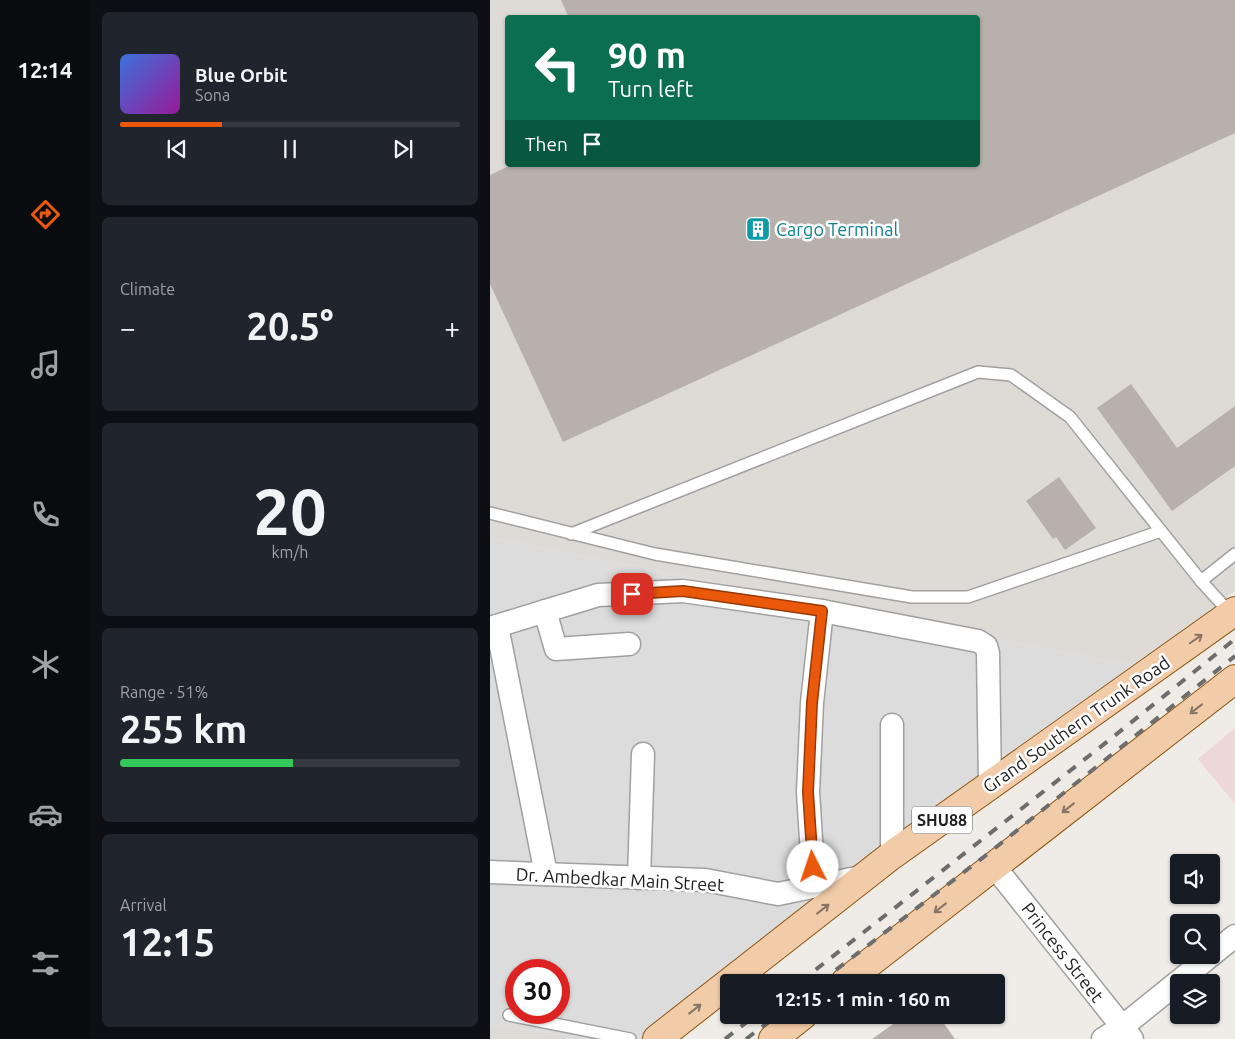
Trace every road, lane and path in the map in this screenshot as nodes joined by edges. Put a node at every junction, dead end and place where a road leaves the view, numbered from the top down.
1 (490, 513) edge
2 (1161, 531) junction
3 (571, 534) junction
4 (1235, 554) edge
5 (1201, 581) junction
6 (545, 611) junction
7 (822, 611) junction
8 (1233, 613) edge
9 (494, 627) edge
10 (629, 644) dead end
11 (1235, 679) edge
12 (892, 725) dead end
13 (643, 754) dead end
14 (990, 785) junction
15 (892, 855) junction
16 (994, 866) junction
17 (490, 872) edge
18 (546, 874) junction
19 (867, 876) junction
20 (638, 878) junction
21 (814, 886) junction
22 (1235, 936) edge
23 (855, 974) edge
24 (554, 1024) edge
25 (794, 1024) edge
26 (1127, 1033) edge
27 (780, 1037) edge
28 (630, 1039) edge
29 (657, 1039) edge
30 (1103, 1039) edge

1 - 3 lane
2 - 3 lane
2 - 3 lane
2 - 5 lane
4 - 5 lane
5 - 8 lane
6 - 7 street
6 - 9 street
6 - 10 street
7 - 14 street
7 - 21 street
14 -> 8 main road, Grand Southern Trunk Road / SHU88
9 - 18 street
11 -> 16 main road
12 - 15 street
13 - 20 street
14 - 15 main road, Grand Southern Trunk Road / SHU88
15 - 19 main road, Grand Southern Trunk Road / SHU88
16 -> 23 main road
16 - 26 street, Princess Street
17 - 18 street, Dr. Ambedkar Main Street
18 - 20 street, Dr. Ambedkar Main Street
19 - 21 street, Dr. Ambedkar Main Street
29 -> 19 main road, Grand Southern Trunk Road / SHU88
20 - 21 street, Dr. Ambedkar Main Street
22 - 26 street
24 - 28 lane
25 - 27 main road
26 - 30 street

